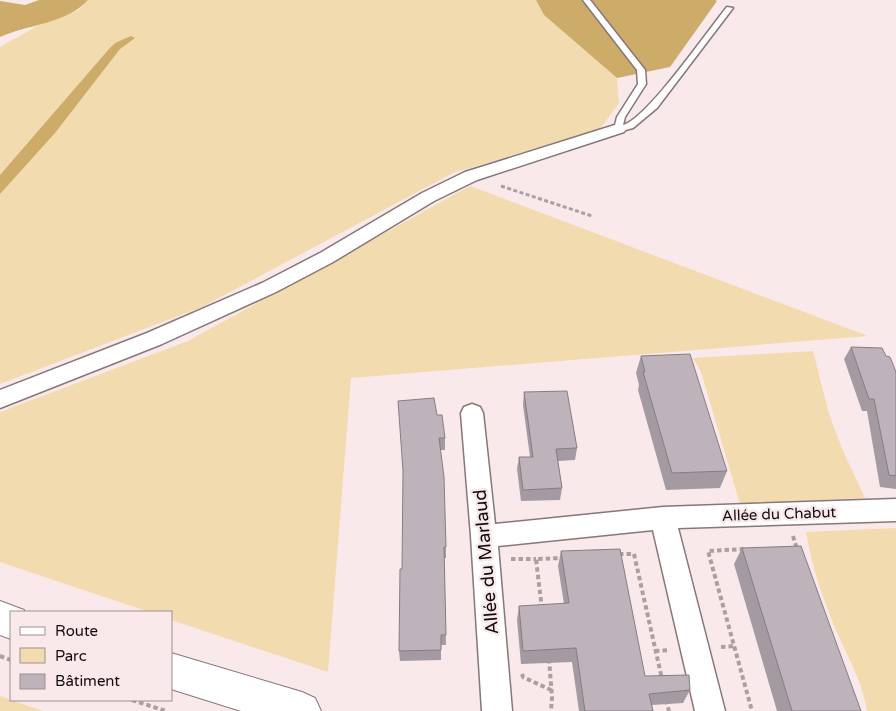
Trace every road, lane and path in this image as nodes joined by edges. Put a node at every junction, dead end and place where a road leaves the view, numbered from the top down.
1 (586, 0) edge
2 (729, 8) dead end
3 (618, 129) junction
4 (472, 176) junction
5 (592, 216) dead end
6 (0, 399) edge
7 (472, 413) dead end
8 (896, 510) edge
9 (662, 518) junction
10 (790, 527) dead end
11 (484, 536) junction
12 (786, 547) edge
13 (747, 549) edge
14 (615, 555) edge
15 (566, 558) edge
16 (544, 617) edge
17 (548, 655) edge
18 (172, 671) edge
19 (663, 685) edge
20 (665, 694) edge
21 (135, 701) edge
22 (166, 711) edge
23 (302, 711) edge
24 (497, 711) edge
25 (551, 711) edge
26 (669, 711) edge
27 (710, 711) edge
28 (752, 711) edge

1 - 3 lane
2 - 3 lane
3 - 4 street
4 - 5 path
4 - 6 street
7 - 11 street, Allée du Marlaud
8 - 9 street, Allée du Chabut
9 - 11 street, Allée du Chabut
9 - 27 street
10 - 12 path
11 - 24 street, Allée du Marlaud
13 - 28 path
14 - 19 path
15 - 16 path
17 - 25 path
18 - 23 street
20 - 26 path
21 - 22 path

